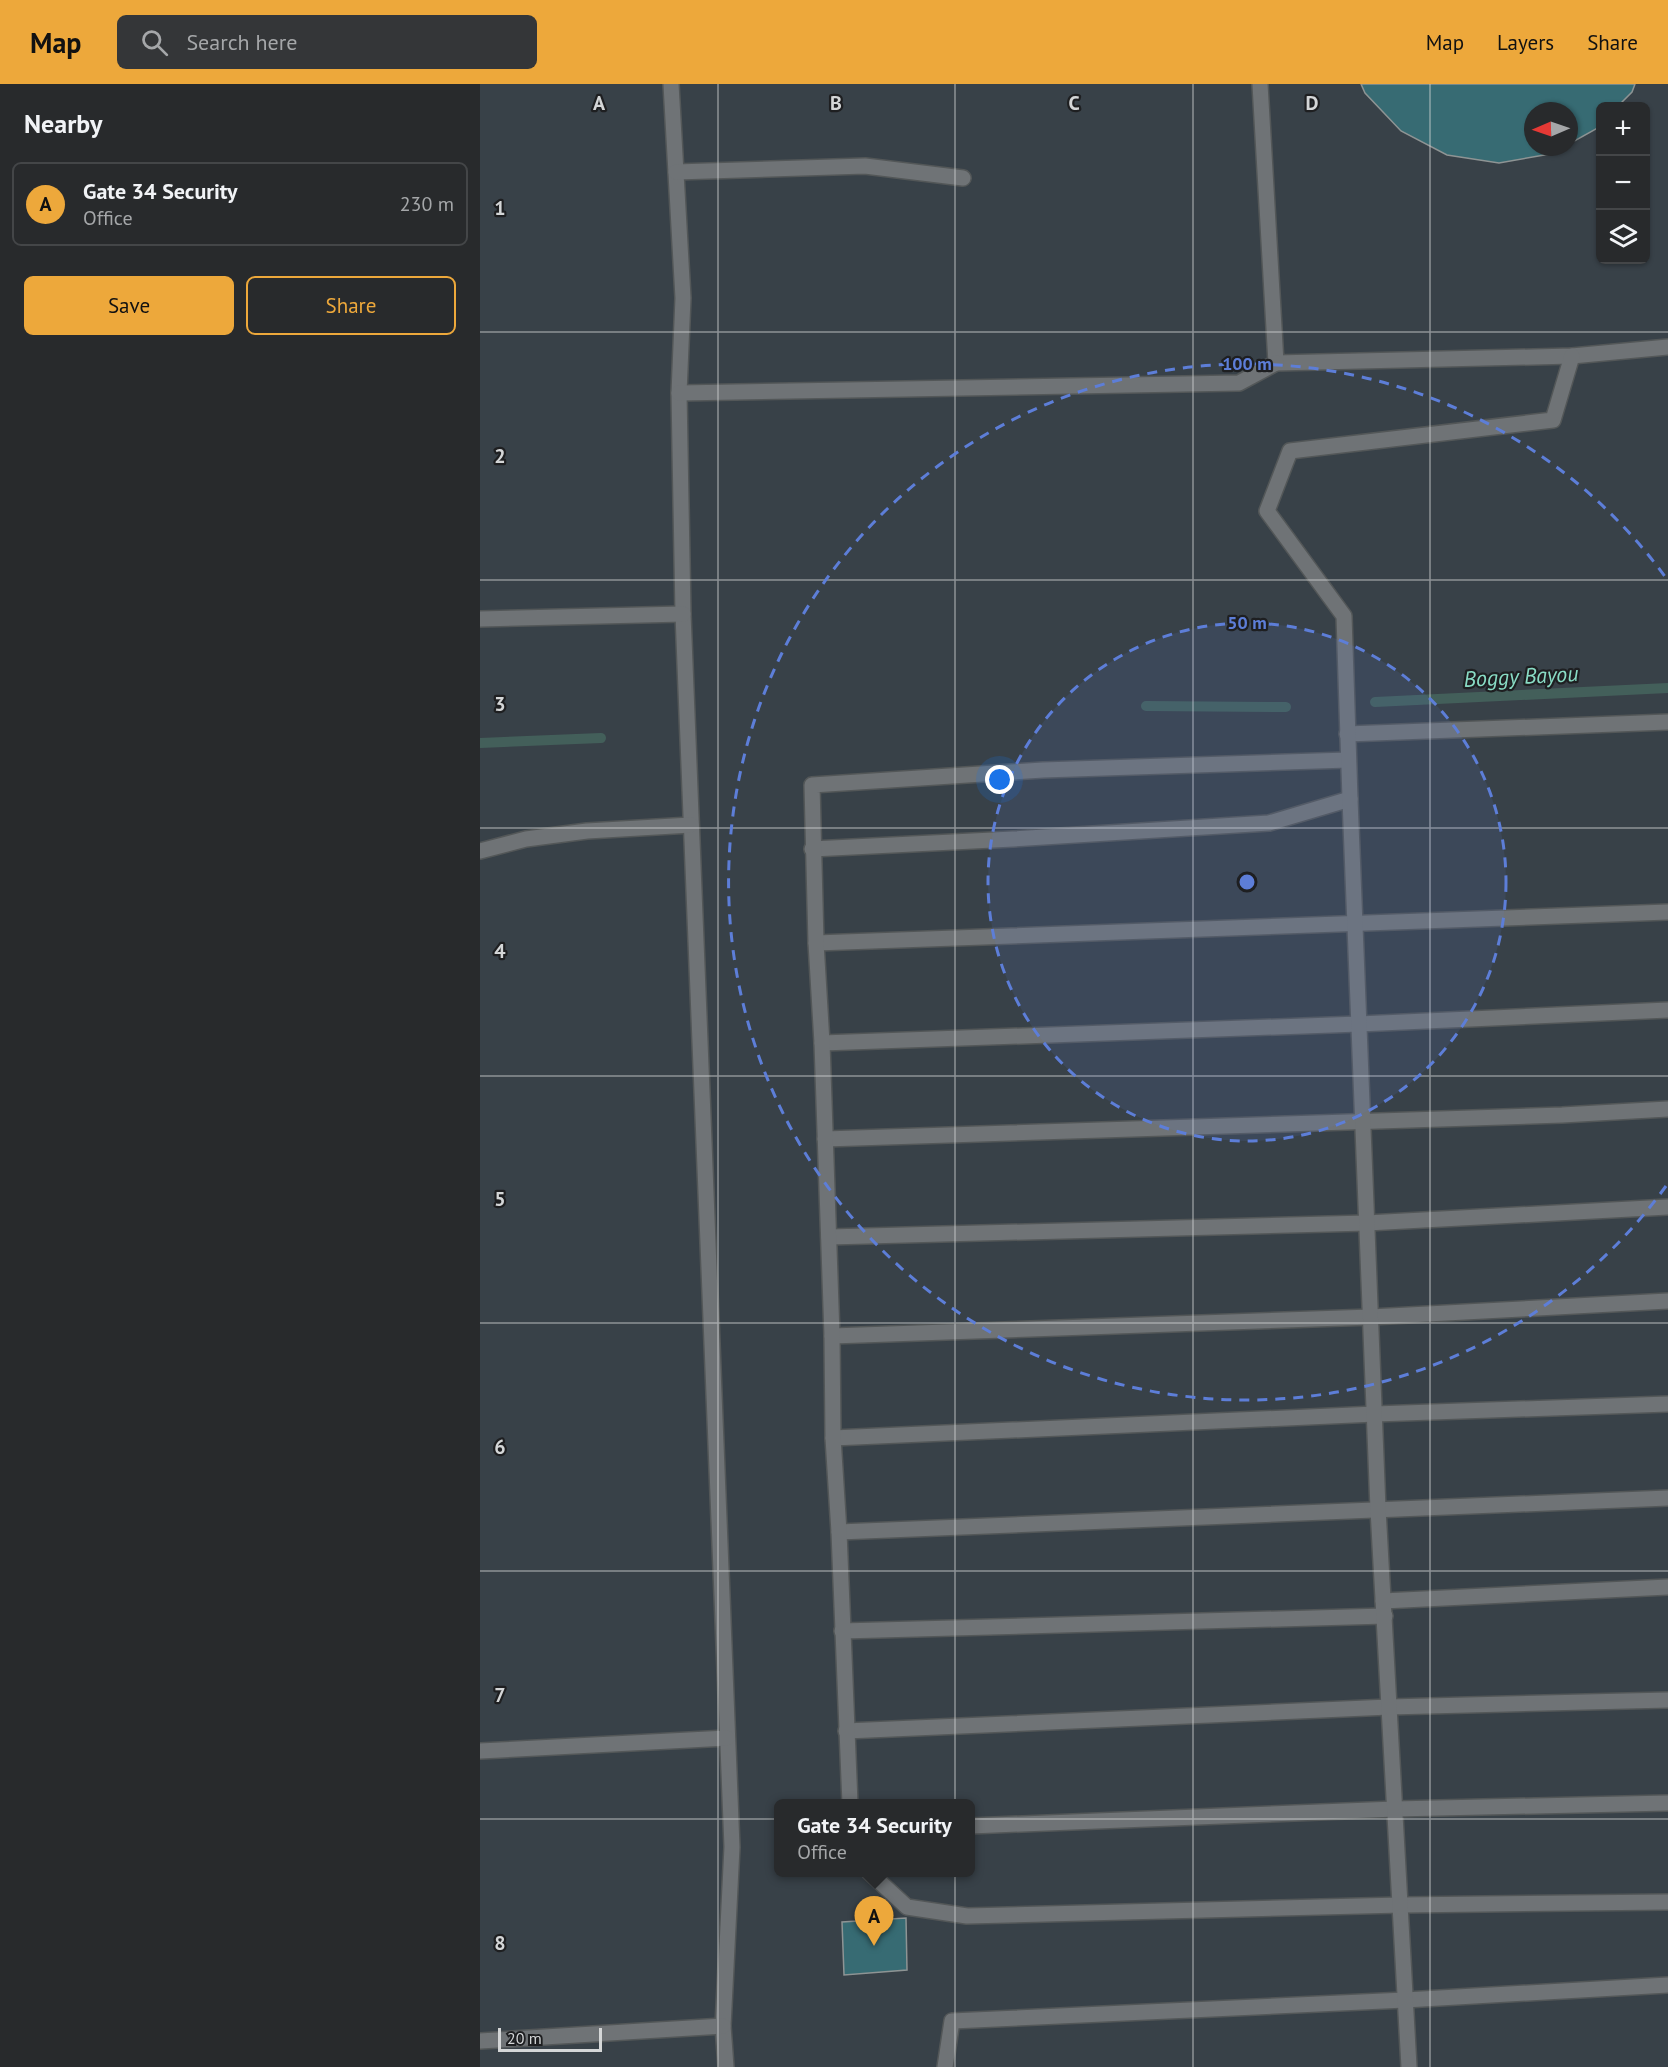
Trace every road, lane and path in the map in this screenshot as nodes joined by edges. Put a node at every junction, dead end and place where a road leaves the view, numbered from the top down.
1 (671, 84) edge
2 (1260, 84) edge
3 (676, 172) junction
4 (963, 178) dead end
5 (1668, 347) edge
6 (1572, 356) junction
7 (1276, 363) junction
8 (679, 393) junction
9 (683, 614) junction
10 (480, 619) edge
11 (1668, 722) edge
12 (1347, 734) junction
13 (1348, 760) junction
14 (1350, 799) junction
15 (691, 825) junction
16 (812, 849) junction
17 (480, 851) edge
18 (1668, 912) edge
19 (1355, 925) junction
20 (816, 944) junction
21 (1668, 1010) edge
22 (1359, 1024) junction
23 (822, 1043) junction
24 (1668, 1109) edge
25 (1363, 1120) junction
26 (825, 1139) junction
27 (1668, 1207) edge
28 (1367, 1223) junction
29 (829, 1237) junction
30 (1668, 1302) edge
31 (1371, 1317) junction
32 (832, 1336) junction
33 (1668, 1404) edge
34 (1375, 1414) junction
35 (833, 1438) junction
36 (1668, 1498) edge
37 (1378, 1509) junction
38 (839, 1532) junction
39 (1668, 1587) edge
40 (1384, 1608) junction
41 (842, 1631) junction
42 (1668, 1700) edge
43 (1389, 1707) junction
44 (846, 1731) junction
45 (727, 1738) junction
46 (480, 1751) edge
47 (850, 1799) edge
48 (1668, 1803) edge
49 (1395, 1809) junction
50 (975, 1826) edge
51 (874, 1877) edge
52 (1668, 1902) edge
53 (1401, 1905) junction
54 (1668, 1985) edge
55 (1405, 2000) junction
56 (723, 2026) junction
57 (480, 2041) edge
58 (726, 2067) edge
59 (945, 2067) edge
60 (1408, 2067) edge

1 - 3 lane
2 - 7 lane
3 - 4 lane
3 - 8 lane
5 - 6 lane
6 - 7 lane
6 - 12 lane
7 - 8 lane
8 - 9 lane
9 - 10 lane
9 - 15 lane
11 - 12 lane
12 - 13 lane
13 - 14 lane
13 - 16 lane
14 - 16 lane
14 - 19 lane
15 - 17 lane
15 - 45 lane
16 - 20 lane
18 - 19 lane
19 - 20 lane
19 - 22 lane
20 - 23 lane
21 - 22 lane
22 - 23 lane
22 - 25 lane
23 - 26 lane
24 - 25 lane
25 - 26 lane
25 - 28 lane
26 - 29 lane
27 - 28 lane
28 - 29 lane
28 - 31 lane
29 - 32 lane
30 - 31 lane
31 - 32 lane
31 - 34 lane
32 - 35 lane
33 - 34 lane
34 - 35 lane
34 - 37 lane
35 - 38 lane
36 - 37 lane
37 - 38 lane
37 - 40 lane
38 - 41 lane
39 - 40 lane
40 - 41 lane
40 - 43 lane
41 - 44 lane
42 - 43 lane
43 - 44 lane
43 - 49 lane
44 - 47 lane
45 - 46 lane
45 - 56 lane
48 - 49 lane
49 - 50 lane
49 - 53 lane
51 - 53 lane
52 - 53 lane
53 - 55 lane
54 - 55 lane
55 - 59 lane
55 - 60 lane
56 - 57 lane
56 - 58 lane

